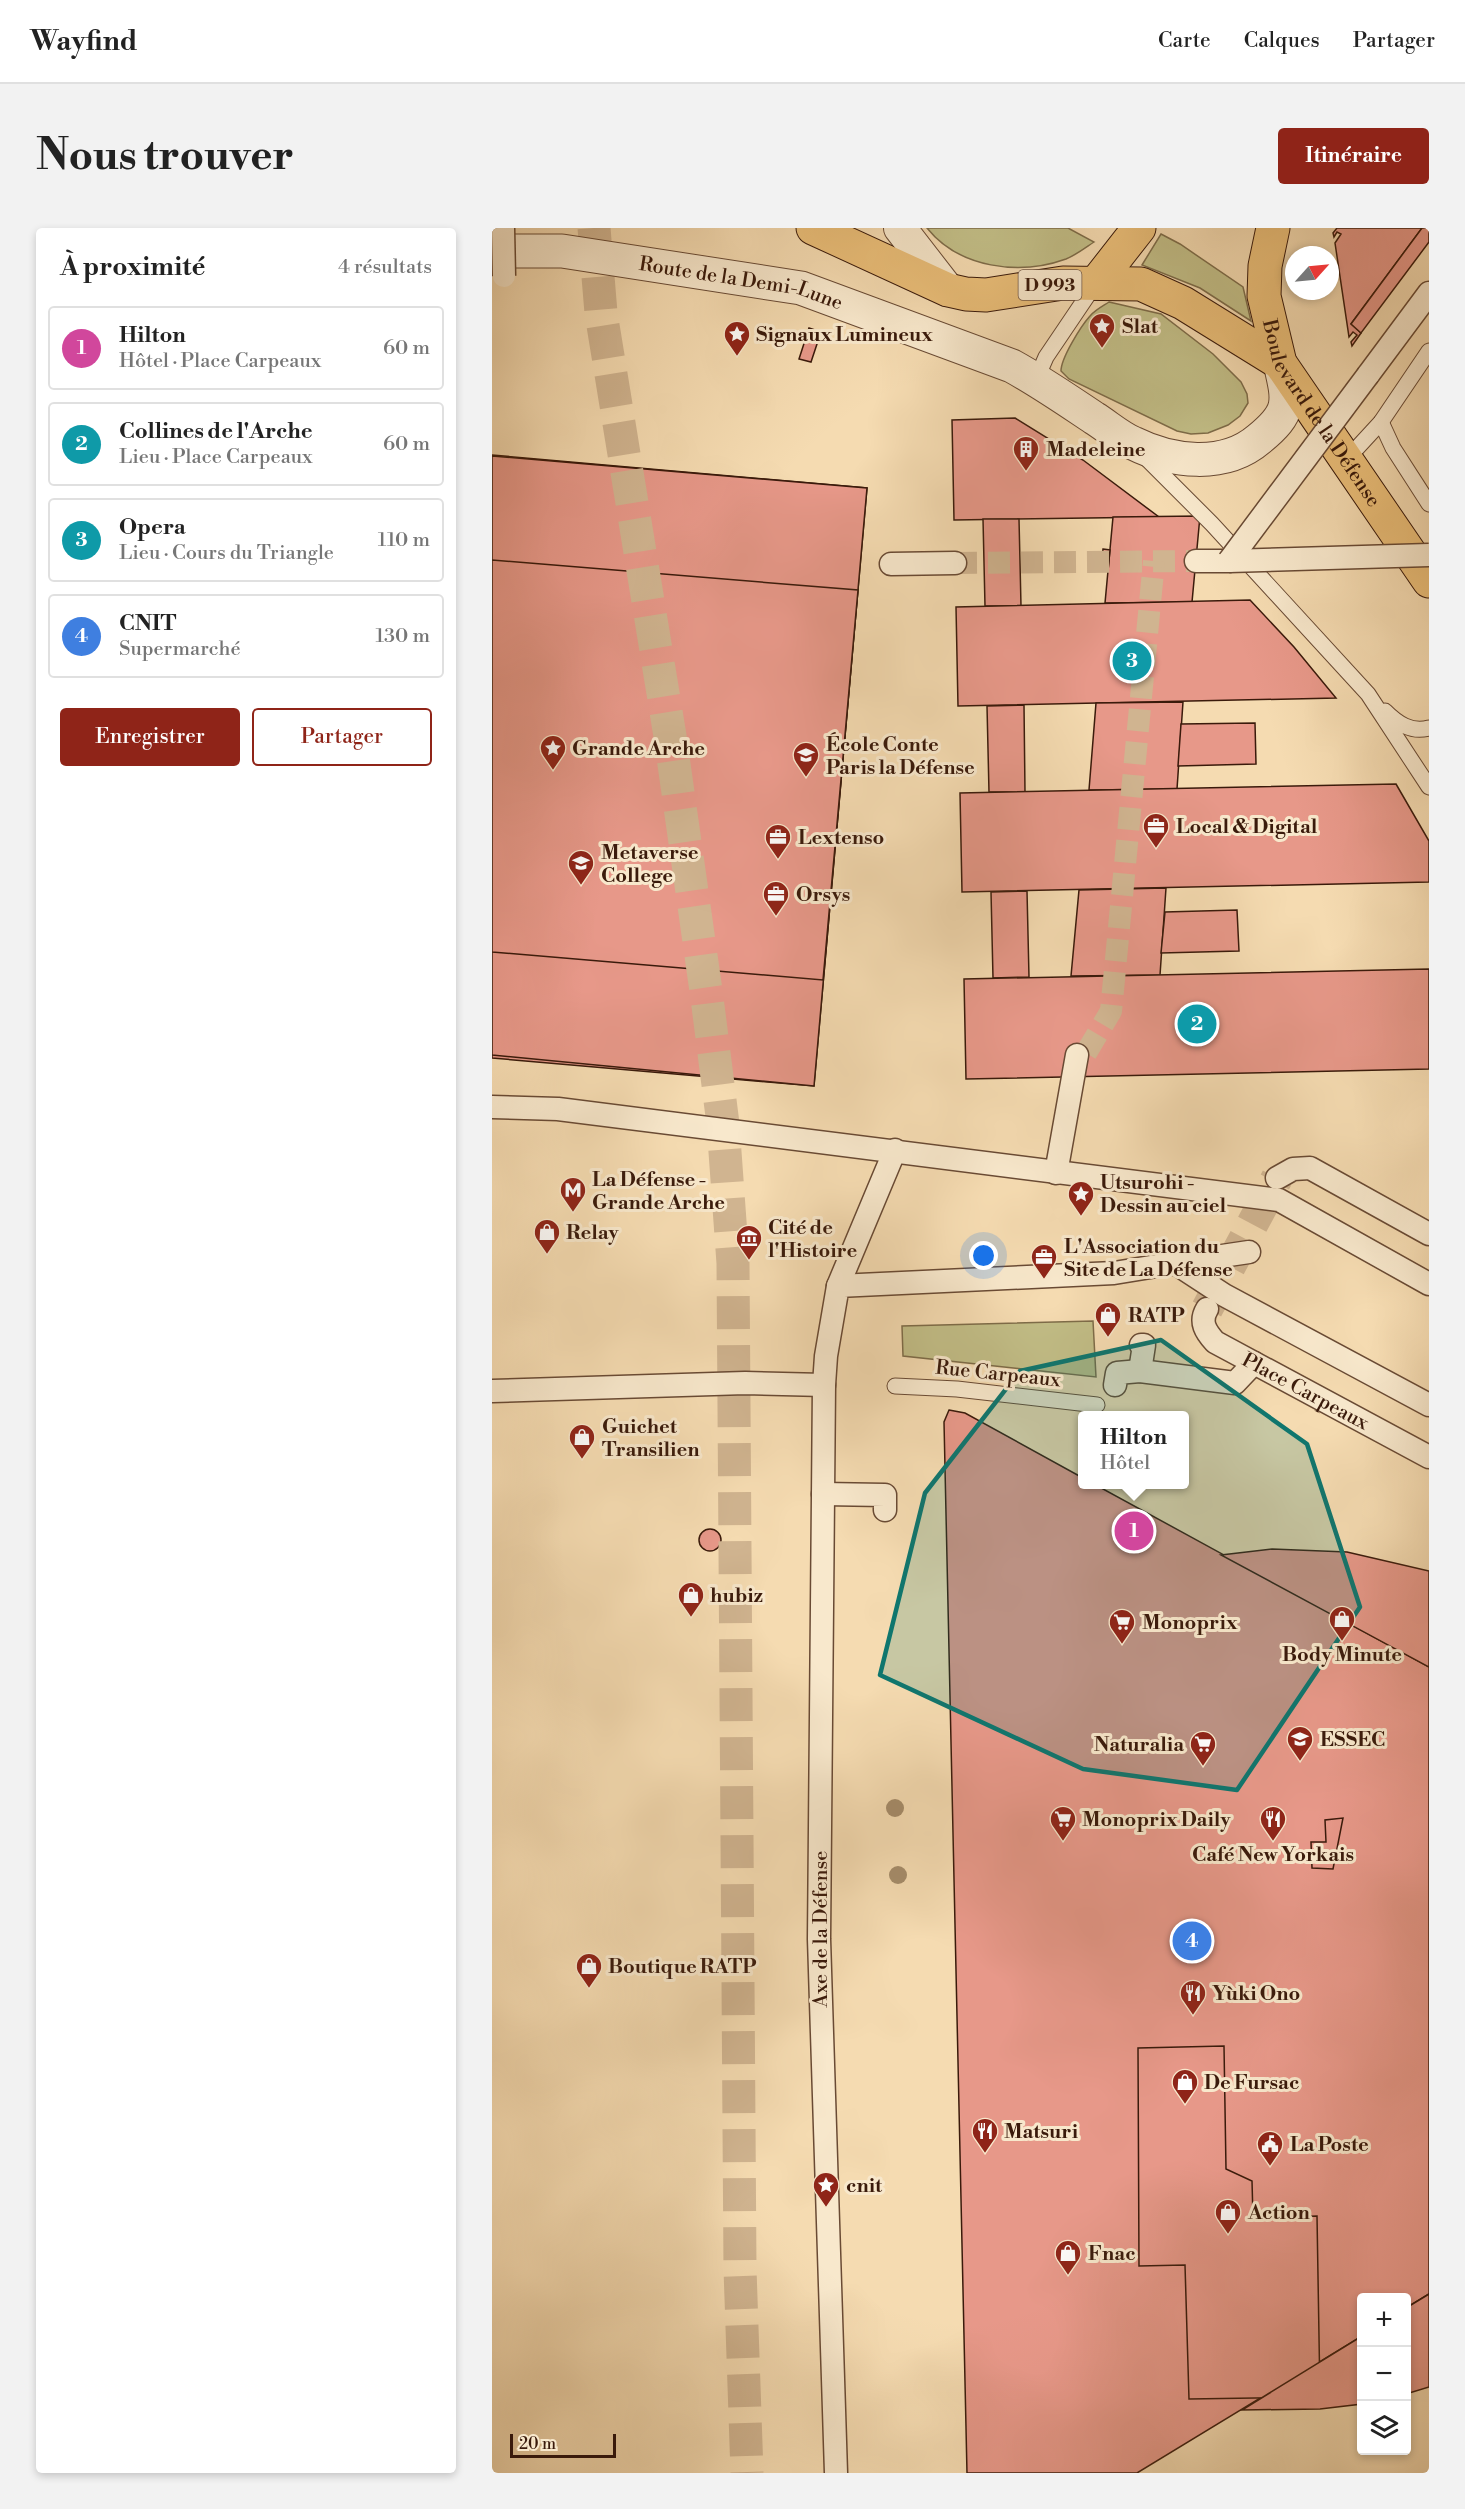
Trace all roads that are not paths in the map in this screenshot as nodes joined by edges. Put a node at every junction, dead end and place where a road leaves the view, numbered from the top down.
1 (503, 228) edge
2 (813, 228) edge
3 (900, 228) edge
4 (1139, 228) edge
5 (1273, 228) edge
6 (498, 263) edge
7 (1096, 283) junction
8 (948, 290) junction
9 (1429, 293) edge
10 (1429, 351) edge
11 (1280, 363) junction
12 (1036, 380) junction
13 (1381, 422) junction
14 (1132, 443) junction
15 (1346, 460) junction
16 (1429, 504) edge
17 (1429, 555) edge
18 (1196, 561) tunnel mouth
19 (1229, 561) junction
20 (891, 564) dead end
21 (955, 564) tunnel mouth
22 (1429, 581) edge
23 (1368, 694) junction
24 (1429, 728) edge
25 (1429, 788) edge
26 (1077, 1054) tunnel mouth
27 (492, 1107) edge
28 (895, 1150) junction
29 (1056, 1173) junction
30 (1278, 1189) junction
31 (1429, 1234) edge
32 (1249, 1252) dead end
33 (1175, 1263) junction
34 (1429, 1284) edge
35 (838, 1286) junction
36 (1207, 1309) tunnel mouth
37 (1141, 1345) dead end
38 (1237, 1359) junction
39 (1140, 1371) junction
40 (824, 1385) junction
41 (1116, 1385) dead end
42 (895, 1386) dead end
43 (492, 1391) edge
44 (1097, 1405) dead end
45 (1429, 1405) edge
46 (1429, 1457) edge
47 (823, 1494) junction
48 (873, 1504) dead end
49 (836, 2473) edge

1 - 6 street, bridge
2 - 8 main road, D 993
3 - 8 street
4 - 7 main road
5 - 11 main road, Boulevard de la Défense
6 - 12 street, Route de la Demi-Lune
7 - 8 main road, D 993
7 - 11 main road, D 993
7 - 12 lane
9 - 19 street, bridge
10 - 13 lane
11 - 14 street, Route de la Demi-Lune
11 - 15 main road, Boulevard de la Défense / D 993
12 - 14 street, Route de la Demi-Lune
13 - 15 lane
13 - 16 lane
14 - 23 lane
15 - 22 main road, Boulevard de la Défense / D 993
17 - 19 street, bridge
18 - 19 street
20 - 21 street
23 - 24 lane
23 - 25 lane
26 - 29 street
27 - 28 street
28 - 29 street
28 - 35 street, Axe de la Défense
29 - 30 street
30 - 31 street
30 - 34 street
32 - 33 street
33 - 35 street
33 - 45 street
35 - 40 street, Axe de la Défense
36 - 38 street, Place Carpeaux
37 - 39 street
38 - 39 street
38 - 46 street, Place Carpeaux
39 - 41 street
40 - 43 street
40 - 47 street, Axe de la Défense
42 - 44 lane, Rue Carpeaux
47 - 48 street
47 - 49 street, Axe de la Défense

